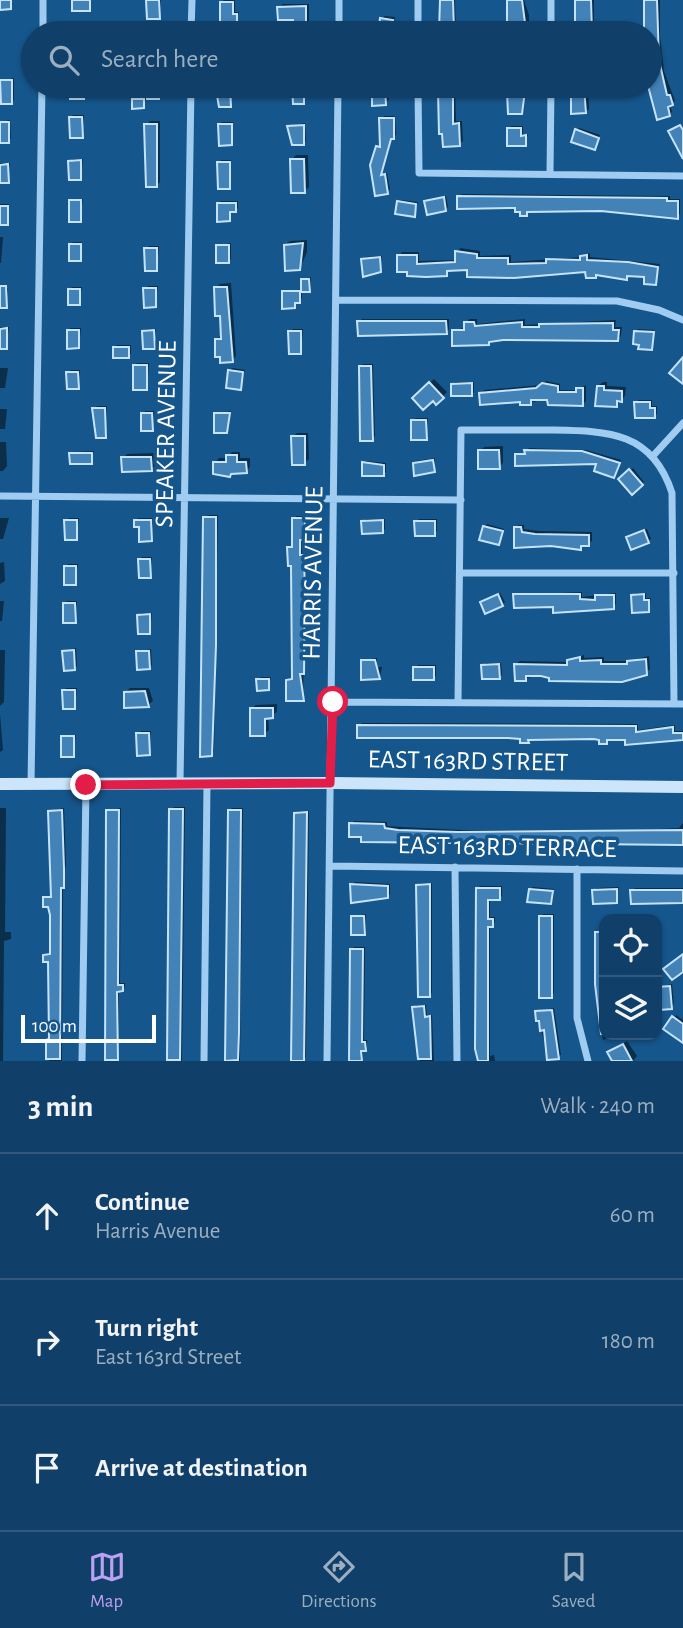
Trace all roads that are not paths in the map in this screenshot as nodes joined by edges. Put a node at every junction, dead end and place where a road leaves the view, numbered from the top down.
1 (43, 0) edge
2 (192, 0) edge
3 (339, 0) edge
4 (418, 0) edge
5 (551, 0) edge
6 (43, 21) edge
7 (191, 21) edge
8 (339, 21) edge
9 (418, 21) edge
10 (551, 21) edge
11 (42, 98) edge
12 (191, 98) edge
13 (338, 98) edge
14 (418, 98) edge
15 (551, 98) edge
16 (550, 174) junction
17 (683, 176) edge
18 (336, 300) junction
19 (683, 320) edge
20 (683, 424) edge
21 (652, 457) junction
22 (0, 496) edge
23 (37, 496) junction
24 (186, 497) junction
25 (335, 499) junction
26 (461, 500) junction
27 (460, 573) junction
28 (674, 573) junction
29 (333, 702) junction
30 (458, 702) junction
31 (679, 704) edge
32 (180, 783) junction
33 (207, 783) junction
34 (330, 783) junction
35 (0, 784) edge
36 (31, 785) junction
37 (86, 785) junction
38 (683, 787) edge
39 (330, 866) junction
40 (455, 867) junction
41 (577, 869) junction
42 (683, 871) edge
43 (82, 1061) edge
44 (204, 1061) edge
45 (327, 1061) edge
46 (457, 1061) edge
47 (588, 1061) edge

1 - 6 street
2 - 7 street
3 - 8 street
4 - 9 street
5 - 10 street
11 - 23 street
12 - 24 street, SPEAKER AVENUE
13 - 18 street, HARRIS AVENUE
14 - 16 street
15 - 16 street
16 - 17 street
18 - 19 street
18 - 25 street, HARRIS AVENUE
20 - 21 street
21 - 26 street
21 - 28 street
22 - 23 street
23 - 24 street
23 - 36 street
24 - 25 street
24 - 32 street, SPEAKER AVENUE
25 - 26 street
25 - 29 street, HARRIS AVENUE
26 - 27 street
27 - 28 street
27 - 30 street
28 - 31 street
29 - 30 street
29 - 34 street, HARRIS AVENUE
30 - 31 street
32 - 33 street, EAST 163RD STREET
32 - 37 street, EAST 163RD STREET
33 - 34 street, EAST 163RD STREET
33 - 44 street
34 - 38 street, EAST 163RD STREET
34 - 39 street, HARRIS AVENUE
35 - 36 street, EAST 163RD STREET
36 - 37 street, EAST 163RD STREET
37 - 43 street
39 - 40 street, EAST 163RD TERRACE
39 - 45 street, HARRIS AVENUE
40 - 41 street, EAST 163RD TERRACE
40 - 46 street
41 - 42 street, EAST 163RD TERRACE
41 - 47 street

